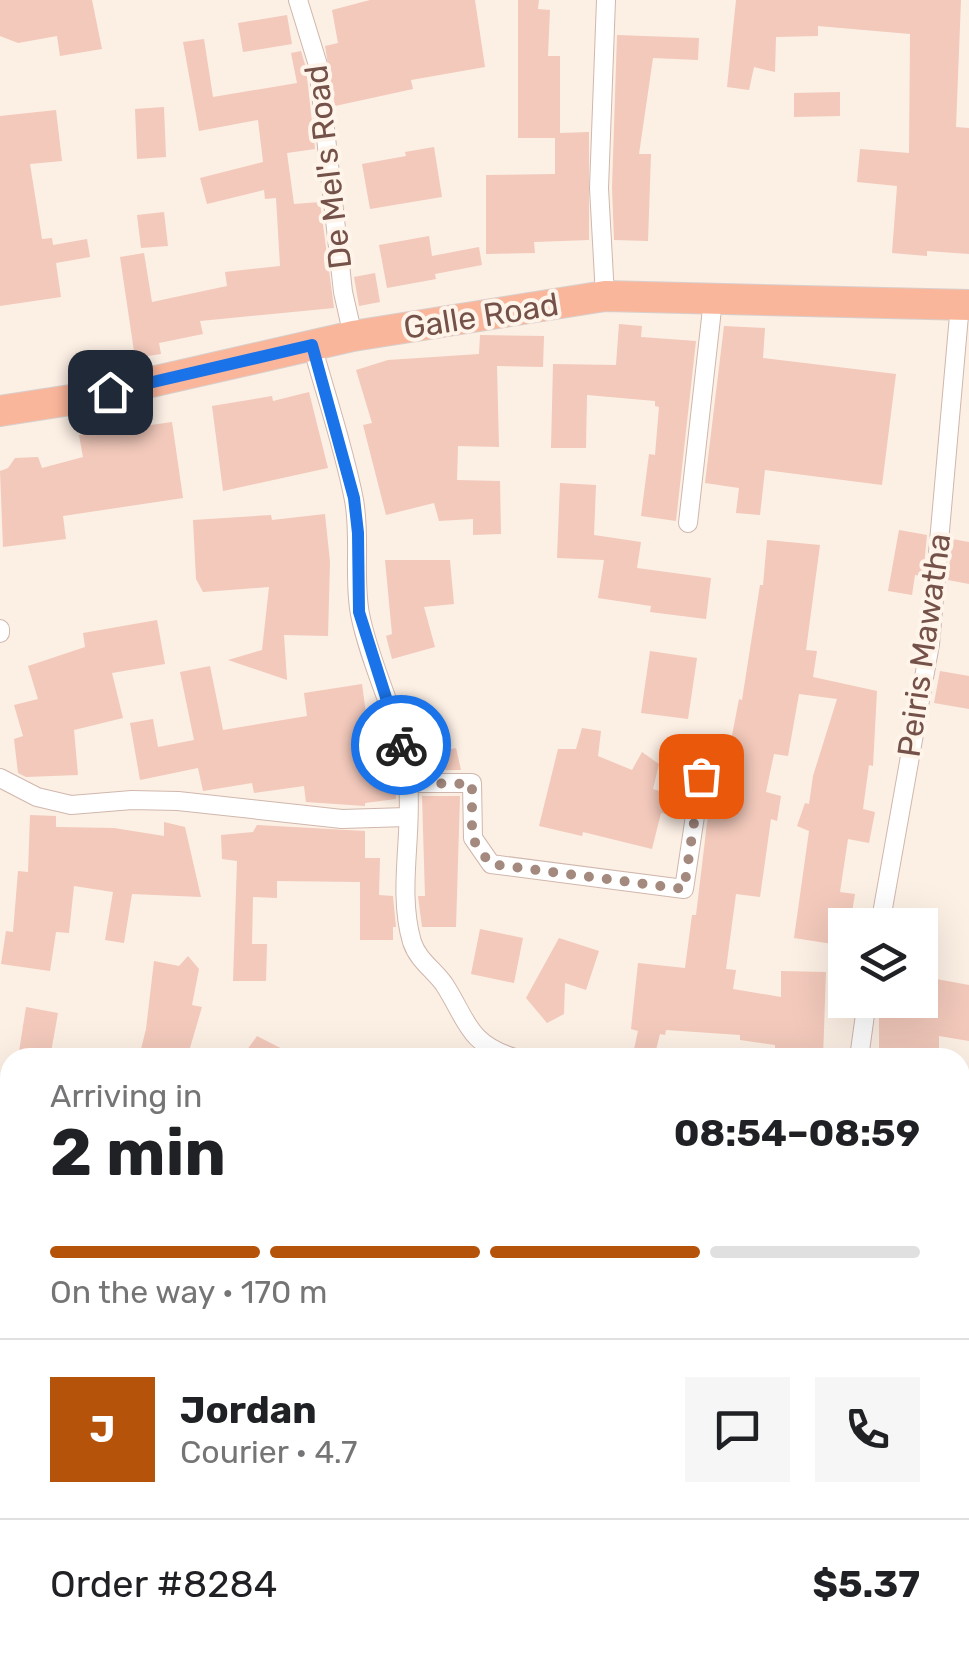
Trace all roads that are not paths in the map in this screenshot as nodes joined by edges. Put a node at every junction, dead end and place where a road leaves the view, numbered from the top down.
1 (298, 0) edge
2 (606, 0) edge
3 (604, 296) junction
4 (713, 300) junction
5 (965, 304) edge
6 (353, 336) junction
7 (312, 345) junction
8 (0, 411) edge
9 (688, 523) dead end
10 (701, 776) dead end
11 (0, 778) edge
12 (408, 783) junction
13 (407, 817) junction
14 (883, 908) edge
15 (864, 1018) edge
16 (493, 1048) edge
17 (859, 1048) edge

1 - 6 street, De Mel's Road
2 - 3 street
3 - 4 highway, Galle Road
3 - 6 highway, Galle Road
4 - 5 highway, Galle Road
4 - 9 street
5 - 14 street, Peiris Mawatha
6 - 7 highway, Galle Road
7 - 8 highway, Galle Road
7 - 12 street
10 - 12 street
11 - 13 street
12 - 13 street
13 - 16 street
15 - 17 street

